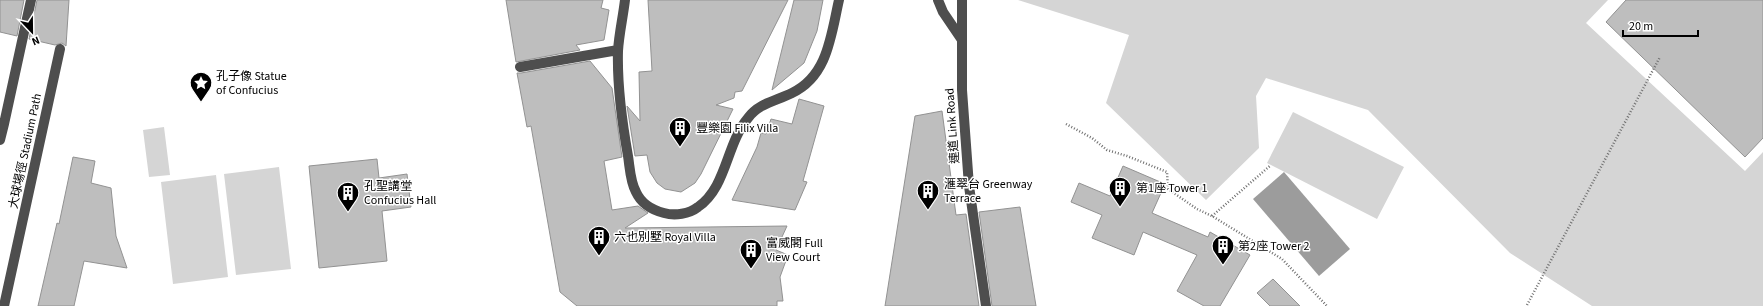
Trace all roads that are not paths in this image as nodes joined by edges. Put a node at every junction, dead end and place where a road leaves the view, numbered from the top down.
1 (31, 0) edge
2 (625, 0) edge
3 (838, 0) edge
4 (938, 0) edge
5 (962, 0) edge
6 (962, 40) junction
7 (60, 49) dead end
8 (618, 50) junction
9 (520, 67) dead end
10 (2, 123) edge
11 (0, 140) edge
12 (4, 285) edge
13 (4, 306) edge
14 (986, 306) edge

1 - 10 street
2 - 8 street
3 - 8 street
4 - 6 street
5 - 6 street, 連道 Link Road
6 - 14 street, 連道 Link Road
7 - 12 street, 大球場徑 Stadium Path
8 - 9 street
10 - 11 street
12 - 13 street, 大球場徑 Stadium Path

